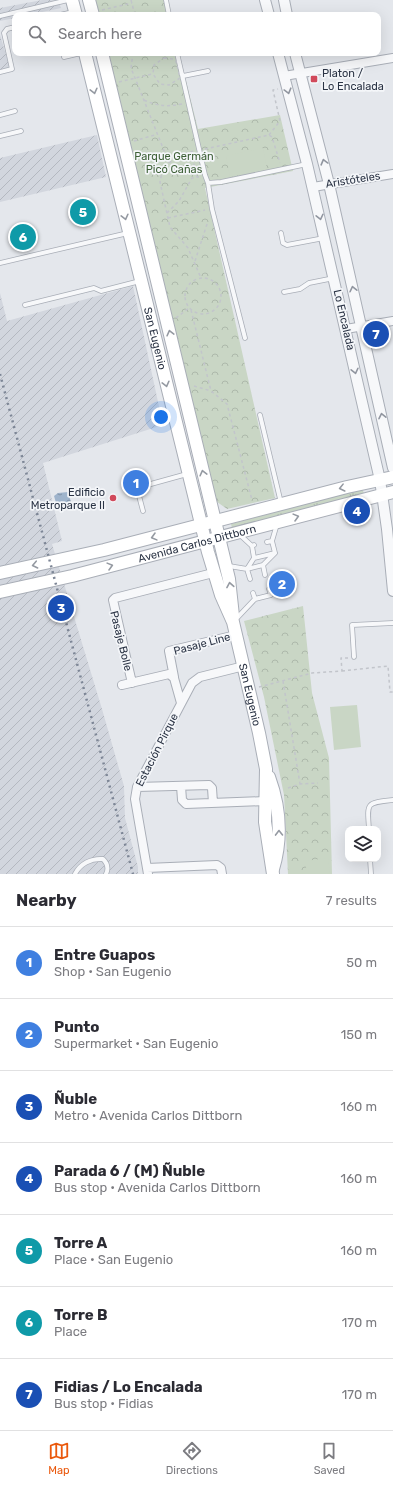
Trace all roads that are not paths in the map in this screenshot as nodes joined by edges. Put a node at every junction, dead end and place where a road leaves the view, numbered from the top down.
1 (68, 0) edge
2 (166, 0) edge
3 (265, 0) edge
4 (284, 0) edge
5 (17, 12) edge
6 (168, 12) edge
7 (268, 12) edge
8 (286, 12) edge
9 (12, 13) edge
10 (0, 16) edge
11 (12, 28) edge
12 (68, 56) edge
13 (86, 56) edge
14 (103, 56) edge
15 (178, 56) edge
16 (279, 56) edge
17 (296, 56) edge
18 (64, 57) dead end
19 (393, 58) edge
20 (208, 71) dead end
21 (0, 72) edge
22 (300, 73) junction
23 (182, 76) junction
24 (284, 76) junction
25 (15, 111) dead end
26 (0, 115) edge
27 (119, 125) junction
28 (104, 129) junction
29 (21, 131) dead end
30 (0, 136) edge
31 (125, 151) junction
32 (110, 155) junction
33 (308, 164) junction
34 (393, 174) edge
35 (208, 183) junction
36 (329, 184) junction
37 (313, 187) junction
38 (129, 233) junction
39 (281, 233) dead end
40 (325, 238) junction
41 (0, 263) edge
42 (334, 278) junction
43 (140, 281) junction
44 (284, 292) dead end
45 (25, 305) dead end
46 (393, 321) edge
47 (362, 326) junction
48 (346, 329) junction
49 (244, 338) dead end
50 (260, 415) dead end
51 (387, 440) junction
52 (372, 444) junction
53 (393, 468) edge
54 (188, 473) junction
55 (393, 477) edge
56 (380, 480) junction
57 (388, 493) edge
58 (281, 504) junction
59 (143, 511) dead end
60 (215, 520) junction
61 (277, 522) junction
62 (201, 524) junction
63 (390, 528) edge
64 (238, 533) junction
65 (219, 538) junction
66 (205, 541) junction
67 (272, 541) junction
68 (267, 542) dead end
69 (275, 553) junction
70 (254, 558) junction
71 (263, 565) junction
72 (226, 566) junction
73 (247, 569) junction
74 (0, 573) edge
75 (213, 573) junction
76 (265, 575) dead end
77 (250, 579) dead end
78 (269, 589) dead end
79 (393, 591) edge
80 (0, 592) edge
81 (253, 593) dead end
82 (255, 599) junction
83 (233, 622) junction
84 (393, 623) edge
85 (236, 635) junction
86 (354, 657) road end
87 (244, 666) junction
88 (174, 677) junction
89 (132, 683) junction
90 (122, 685) dead end
91 (181, 703) junction
92 (266, 769) junction
93 (181, 786) junction
94 (137, 787) junction
95 (393, 800) edge
96 (265, 801) junction
97 (213, 803) junction
98 (369, 826) edge
99 (370, 862) edge
100 (196, 870) edge
101 (148, 871) edge
102 (273, 872) edge
103 (75, 874) edge
104 (106, 874) edge
105 (222, 874) edge
106 (371, 874) edge

1 - 5 lane
2 - 6 lane
3 - 7 street
4 - 8 street
9 - 10 lane
11 - 21 lane
12 - 18 lane
13 -> 28 main road, San Eugenio
14 - 27 main road, San Eugenio
15 - 23 lane
16 - 24 street, Lo Encalada
17 - 22 street, Lo Encalada
19 - 22 street
20 - 23 lane
22 - 24 street
36 -> 22 street, Lo Encalada
23 - 35 lane
24 -> 33 street, Lo Encalada
25 - 26 lane
27 - 28 main road
27 - 31 main road, San Eugenio
28 - 32 main road, San Eugenio
29 - 30 lane
31 - 32 main road
60 -> 31 main road, San Eugenio
32 -> 38 main road, San Eugenio
33 - 35 lane
33 - 37 street, Lo Encalada
34 - 36 street, Aristóteles
35 - 49 lane
36 - 37 street, Aristóteles
47 -> 36 street, Lo Encalada
37 -> 40 street, Lo Encalada
38 - 41 lane
38 - 43 main road, San Eugenio
39 - 40 lane
40 - 42 street, Lo Encalada
42 - 44 lane
42 - 48 street, Lo Encalada
43 - 45 lane
43 -> 54 main road, San Eugenio
46 - 47 street
47 - 48 street
51 -> 47 street, Lo Encalada
48 -> 52 street, Lo Encalada
50 - 58 lane
51 - 52 street
51 - 53 street, Lo Encalada
52 - 56 street, Lo Encalada
54 - 59 lane
54 - 62 main road, San Eugenio
55 - 56 main road, Avenida Carlos Dittborn
56 - 57 street, Lo Encalada
56 -> 58 main road, Avenida Carlos Dittborn
61 -> 57 main road, Avenida Carlos Dittborn
57 - 63 street, Lo Encalada
58 - 60 main road, Avenida Carlos Dittborn
60 - 62 main road, Avenida Carlos Dittborn
60 - 65 main road, San Eugenio
61 - 64 main road, Avenida Carlos Dittborn
61 - 67 lane
62 - 66 main road, San Eugenio
62 -> 74 main road, Avenida Carlos Dittborn
63 - 79 street, Lo Encalada
64 - 65 main road, Avenida Carlos Dittborn
64 - 70 lane
65 - 66 main road, Avenida Carlos Dittborn
65 - 72 main road, San Eugenio
66 - 75 main road, San Eugenio
80 -> 66 main road, Avenida Carlos Dittborn
67 - 68 lane
67 - 69 lane
69 - 70 lane
69 - 71 lane
70 - 73 lane
71 - 73 lane
71 - 76 lane
72 - 73 lane
83 -> 72 main road, San Eugenio
73 - 77 lane
75 - 83 main road, San Eugenio
75 - 89 street, Pasaje Bolle
78 - 82 lane
81 - 82 lane
82 - 83 lane
83 - 85 main road, San Eugenio
84 - 86 lane
85 - 87 main road, San Eugenio
85 - 88 street, Pasaje Line
87 - 91 street, Estación Pirque
87 - 92 main road, San Eugenio
88 - 89 street
88 - 91 street, Pasaje Line
89 - 90 street
91 - 94 street, Estación Pirque
92 - 96 main road, San Eugenio
102 -> 92 main road, San Eugenio
93 - 94 street
93 - 97 street
93 - 97 street
94 - 101 street, Estación Pirque
95 - 98 lane
96 - 97 street
96 - 102 main road, San Eugenio
99 - 106 lane
100 - 101 street
100 - 105 street
103 - 104 lane

